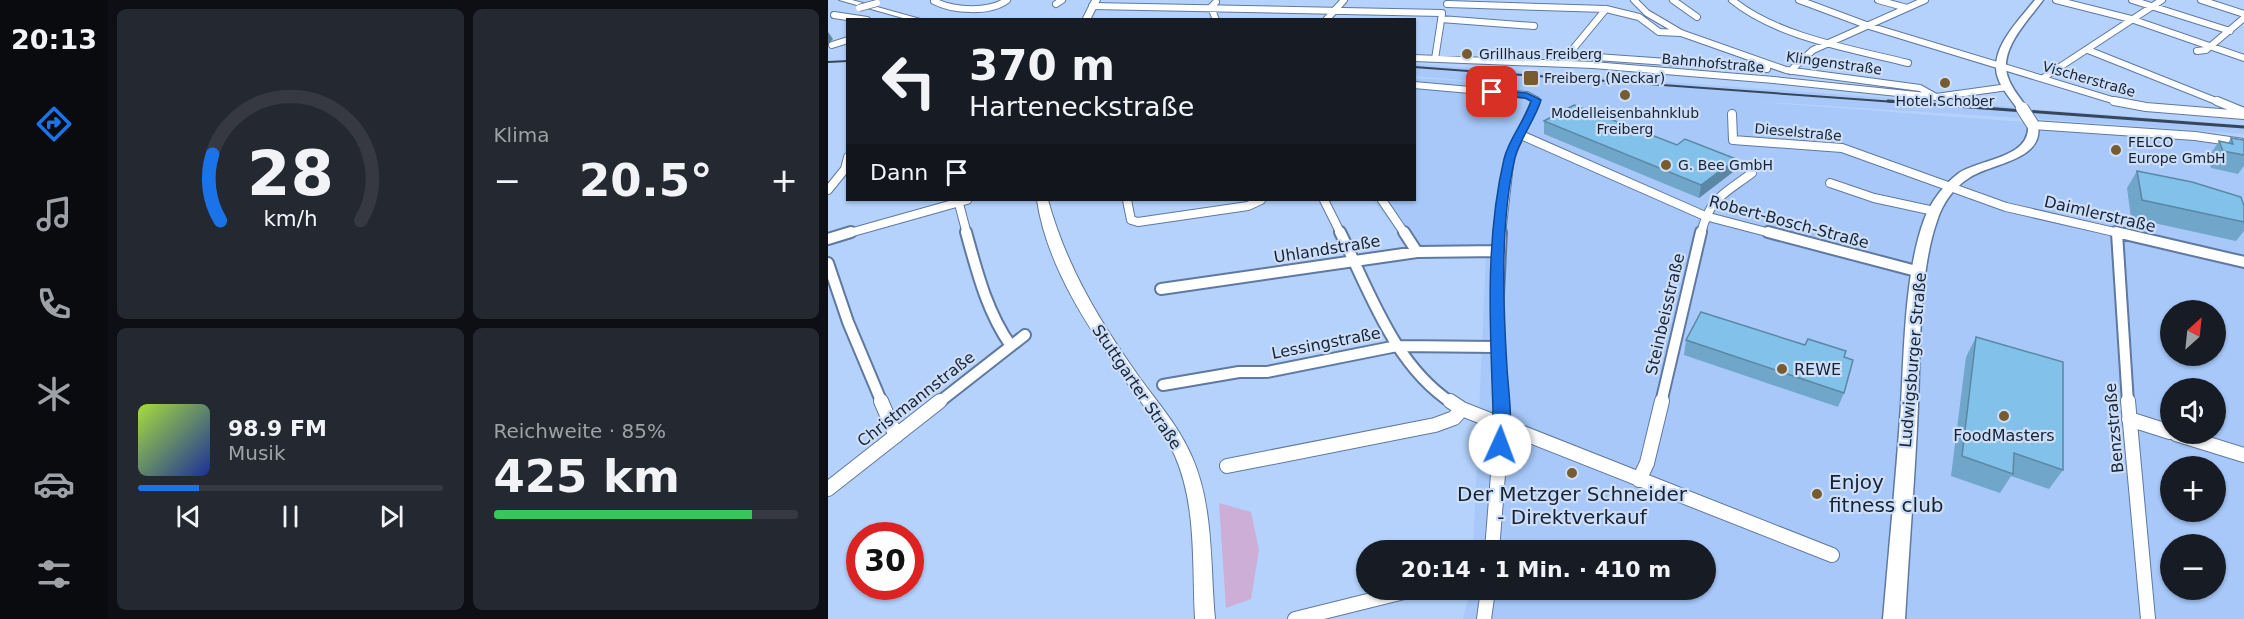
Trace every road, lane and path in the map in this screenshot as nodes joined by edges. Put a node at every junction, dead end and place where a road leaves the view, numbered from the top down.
1 (843, 0) edge
2 (884, 0) edge
3 (1007, 0) edge
4 (1062, 0) edge
5 (1218, 0) edge
6 (1344, 0) edge
7 (1598, 0) edge
8 (1634, 0) edge
9 (1673, 0) edge
10 (1732, 0) edge
11 (1799, 0) edge
12 (1878, 0) edge
13 (1925, 0) edge
14 (2039, 0) edge
15 (2056, 0) edge
16 (2132, 0) edge
17 (2162, 0) edge
18 (2201, 0) edge
19 (934, 1) edge
20 (1448, 2) edge
21 (1094, 3) edge
22 (1056, 4) dead end
23 (2154, 5) junction
24 (999, 6) junction
25 (1211, 7) junction
26 (1907, 8) junction
27 (1606, 9) junction
28 (1335, 10) junction
29 (991, 12) dead end
30 (831, 15) edge
31 (1442, 16) junction
32 (2244, 16) edge
33 (1697, 17) dead end
34 (853, 18) edge
35 (913, 18) edge
36 (1089, 18) edge
37 (1215, 18) edge
38 (1328, 18) edge
39 (2131, 19) junction
40 (1534, 26) dead end
41 (1869, 26) junction
42 (2230, 31) junction
43 (1681, 33) junction
44 (846, 41) edge
45 (1828, 43) junction
46 (832, 45) dead end
47 (2211, 46) junction
48 (2088, 50) junction
49 (2197, 51) dead end
50 (1416, 58) edge
51 (2244, 58) edge
52 (1435, 59) junction
53 (1908, 63) dead end
54 (2001, 65) junction
55 (1788, 71) junction
56 (2043, 78) junction
57 (1416, 85) edge
58 (2008, 87) junction
59 (1936, 97) junction
60 (2244, 113) edge
61 (1732, 114) dead end
62 (2033, 125) junction
63 (1521, 135) junction
64 (2244, 144) edge
65 (846, 165) edge
66 (1752, 173) dead end
67 (1830, 183) dead end
68 (1951, 188) junction
69 (828, 190) edge
70 (958, 201) edge
71 (961, 201) edge
72 (1042, 201) edge
73 (1127, 201) edge
74 (1259, 201) edge
75 (1325, 201) edge
76 (1383, 201) edge
77 (1934, 211) junction
78 (1705, 216) junction
79 (2117, 233) junction
80 (828, 239) edge
81 (1498, 251) junction
82 (1417, 252) junction
83 (1356, 260) junction
84 (2244, 262) edge
85 (828, 263) edge
86 (1920, 272) junction
87 (1161, 290) dead end
88 (1025, 335) dead end
89 (1011, 346) junction
90 (1397, 346) junction
91 (1497, 347) junction
92 (1163, 385) dead end
93 (1462, 409) junction
94 (2129, 419) junction
95 (1502, 424) junction
96 (2160, 429) edge
97 (896, 436) junction
98 (2208, 444) edge
99 (2244, 455) edge
100 (1227, 466) dead end
101 (1640, 480) junction
102 (828, 489) edge
103 (1493, 540) edge
104 (1832, 555) dead end
105 (1372, 600) edge
106 (1487, 600) edge
107 (1205, 619) edge
108 (1295, 619) edge
109 (1484, 619) edge
110 (1894, 619) edge
111 (2148, 619) edge

1 - 35 street
2 - 30 street, bridge
3 - 24 street
4 - 22 street
5 - 25 street
6 - 28 street
7 - 27 street
8 - 43 street, Klingenstraße
9 - 33 street
10 - 45 street
11 - 41 street, Vischerstraße
12 - 26 street
13 - 26 street
14 - 54 main road
15 - 39 street
16 - 23 street
17 - 23 street
18 - 32 street
19 - 24 street
20 - 27 street
20 - 31 street
21 - 25 street
21 - 36 street
23 - 39 street
23 - 42 street
24 - 29 street
25 - 28 street
25 - 37 street
26 - 41 street
27 - 43 street
27 - 55 street
28 - 31 street
28 - 38 street
30 - 34 street
31 - 40 street
31 - 52 street
32 - 42 street
39 - 47 street
39 - 48 street
41 - 45 street
41 - 54 street, Vischerstraße
42 - 47 street
43 - 55 street, Klingenstraße
44 - 46 street
45 - 53 street
45 - 55 street
47 - 49 street
47 - 51 street
48 - 56 street
48 - 60 street
50 - 52 street, Bahnhofstraße
52 - 59 street, Bahnhofstraße
54 - 56 street, Vischerstraße
54 - 58 main road
55 - 59 street, Klingenstraße
56 - 60 street, Vischerstraße
57 - 63 street
58 - 59 street, Bahnhofstraße
58 - 62 main road, bridge
61 - 68 street, Dieselstraße
62 - 64 street
62 - 68 main road, Ludwigsburger Straße
63 - 78 street, Robert-Bosch-Straße
63 - 81 street
65 - 69 street
66 - 78 street, Steinbeisstraße
67 - 77 street
68 - 77 main road, Ludwigsburger Straße
68 - 79 street, Daimlerstraße
70 - 80 street
71 - 89 street
72 - 107 street, Stuttgarter Straße
73 - 74 street
75 - 83 street
76 - 82 street
77 - 86 main road, Ludwigsburger Straße
78 - 86 street, Robert-Bosch-Straße
78 - 101 street, Steinbeisstraße
79 - 84 street, Daimlerstraße
79 - 94 street, Benzstraße
81 - 82 street, Uhlandstraße
81 - 91 street
82 - 83 street, Uhlandstraße
83 - 87 street, Uhlandstraße
83 - 90 street
85 - 97 street
86 - 110 main road, Ludwigsburger Straße
88 - 89 street, Christmannstraße
89 - 97 street, Christmannstraße
90 - 91 street, Lessingstraße
90 - 92 street, Lessingstraße
90 - 93 street
91 - 95 street
93 - 95 street
93 - 100 street
94 - 96 street
94 - 111 street, Benzstraße
95 - 101 street
95 - 103 street
97 - 102 street, Christmannstraße
98 - 99 street
101 - 104 street
105 - 108 street
106 - 109 street

